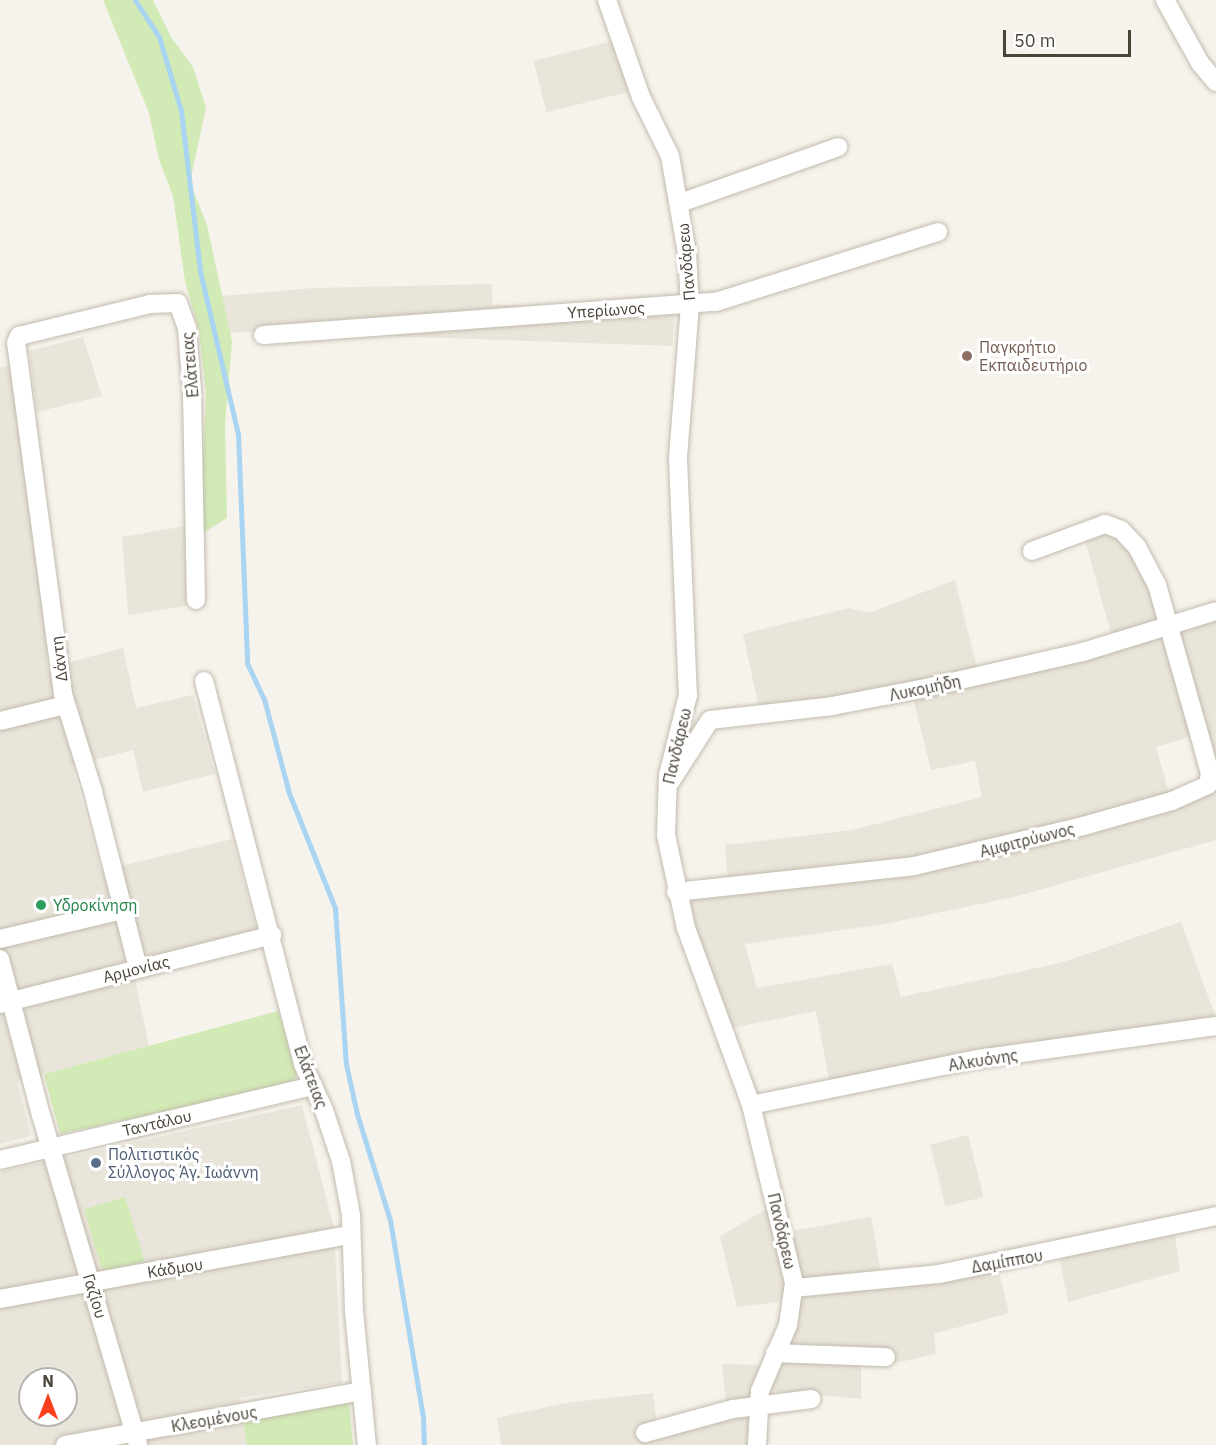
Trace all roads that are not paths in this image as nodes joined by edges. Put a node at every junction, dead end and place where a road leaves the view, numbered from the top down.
1 (607, 0) edge
2 (1165, 0) edge
3 (1216, 82) edge
4 (838, 147) dead end
5 (680, 203) junction
6 (938, 232) dead end
7 (690, 305) junction
8 (263, 335) dead end
9 (16, 343) joint
10 (1032, 551) dead end
11 (196, 600) dead end
12 (1216, 610) edge
13 (1167, 627) junction
14 (204, 681) dead end
15 (65, 705) junction
16 (0, 720) edge
17 (666, 791) junction
18 (676, 892) junction
19 (123, 910) junction
20 (272, 935) junction
21 (0, 939) edge
22 (0, 959) edge
23 (138, 968) junction
24 (5, 1003) edge
25 (1216, 1026) edge
26 (313, 1086) junction
27 (751, 1106) junction
28 (52, 1147) junction
29 (0, 1160) edge
30 (1216, 1216) edge
31 (350, 1235) junction
32 (90, 1282) junction
33 (794, 1288) junction
34 (0, 1299) edge
35 (775, 1353) junction
36 (886, 1357) dead end
37 (362, 1391) junction
38 (811, 1399) dead end
39 (758, 1404) junction
40 (645, 1433) dead end
41 (137, 1439) edge
42 (65, 1445) edge
43 (367, 1445) edge
44 (757, 1445) edge

1 - 5 street, Πανδάρεω
2 - 3 street
4 - 5 street
5 - 7 street, Πανδάρεω
6 - 7 street, Υπερίωνος
7 - 8 street, Υπερίωνος
7 - 17 street, Πανδάρεω
9 - 11 street, Ελάτειας
9 - 15 street, Δάντη
10 - 13 street, Αμφιτρύωνος
12 - 13 street, Λυκομήδη
13 - 17 street, Λυκομήδη
13 - 18 street, Αμφιτρύωνος
14 - 20 street, Ελάτειας
15 - 16 street
15 - 19 street, Δάντη
17 - 18 street, Πανδάρεω
18 - 27 street, Πανδάρεω
19 - 21 street
19 - 23 street, Δάντη
20 - 23 street, Αρμονίας
20 - 26 street, Ελάτειας
22 - 24 street, Γαζίου
23 - 24 street, Αρμονίας
24 - 28 street, Γαζίου
25 - 27 street, Αλκυόνης
26 - 28 street, Ταντάλου
26 - 31 street, Ελάτειας
27 - 33 street, Πανδάρεω
28 - 29 street, Ταντάλου
28 - 32 street, Γαζίου
30 - 33 street, Δαμίππου
31 - 32 street, Κάδμου
31 - 37 street, Ελάτειας
32 - 34 street, Κάδμου
32 - 41 street, Γαζίου
33 - 35 street, Πανδάρεω
35 - 36 street
35 - 39 street, Πανδάρεω
37 - 41 street, Κλεομένους
37 - 43 street, Ελάτειας
38 - 39 street
39 - 40 street
39 - 44 street, Πανδάρεω
41 - 42 street, Κλεομένους

